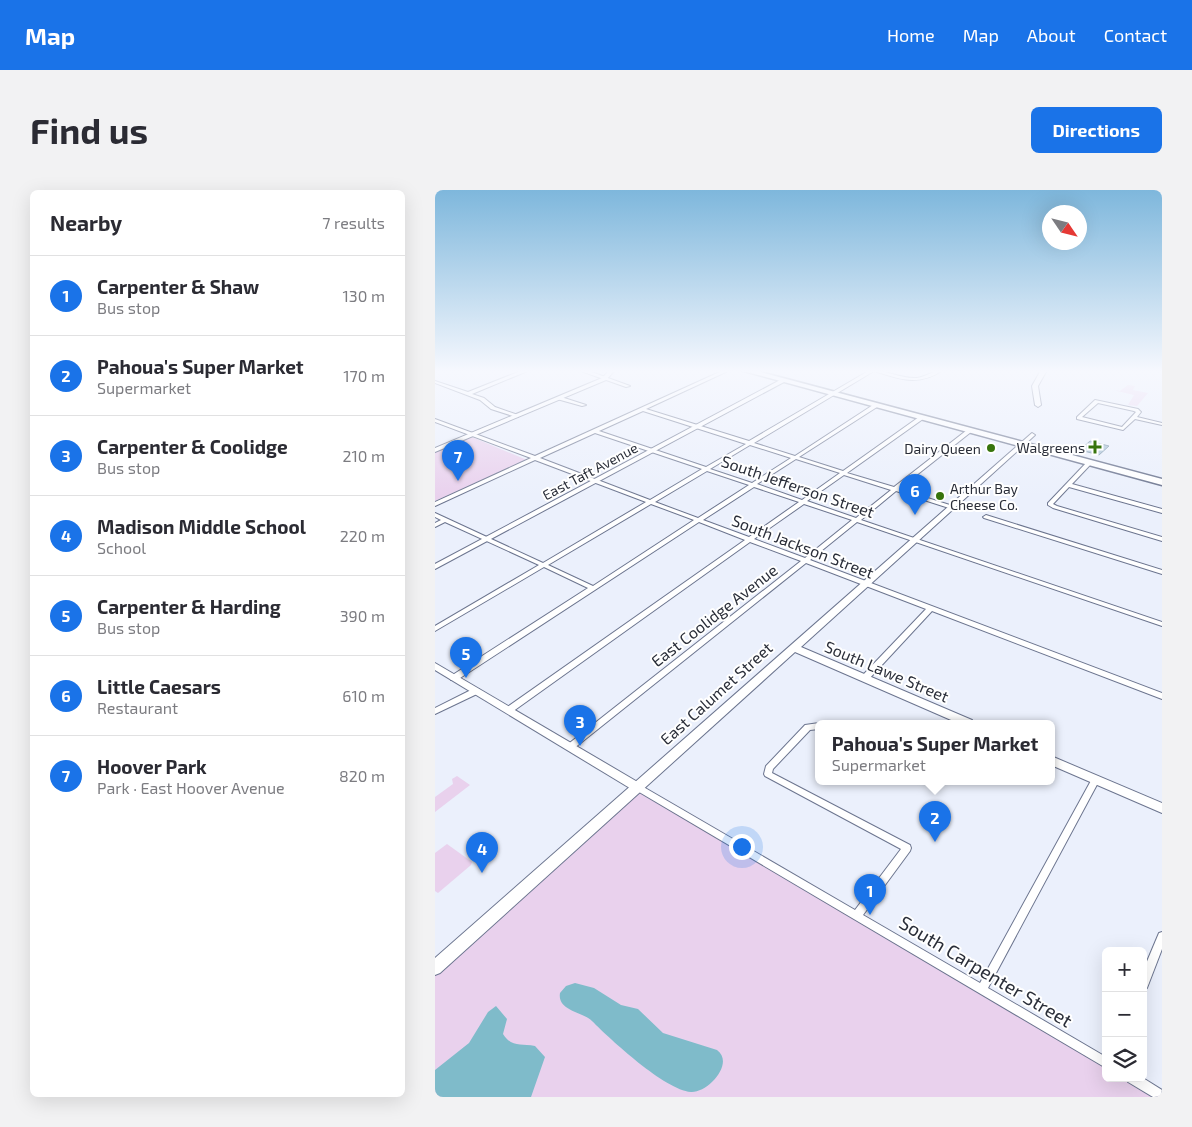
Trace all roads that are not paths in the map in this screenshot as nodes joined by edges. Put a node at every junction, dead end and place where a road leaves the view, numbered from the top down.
1 (505, 412) edge
2 (525, 412) edge
3 (637, 412) edge
4 (650, 412) edge
5 (724, 412) edge
6 (802, 412) edge
7 (865, 412) edge
8 (899, 412) edge
9 (1085, 412) edge
10 (1138, 412) edge
11 (516, 416) junction
12 (921, 418) junction
13 (1135, 418) junction
14 (435, 420) edge
15 (1162, 424) edge
16 (697, 427) junction
17 (595, 431) junction
18 (969, 431) junction
19 (472, 434) junction
20 (1032, 435) dead end
21 (749, 443) junction
22 (1021, 445) junction
23 (435, 450) edge
24 (653, 451) junction
25 (534, 458) junction
26 (795, 458) junction
27 (1089, 463) junction
28 (706, 469) junction
29 (844, 473) junction
30 (595, 482) junction
31 (1162, 482) edge
32 (753, 485) junction
33 (1068, 485) junction
34 (896, 489) junction
35 (649, 502) junction
36 (803, 502) junction
37 (435, 504) edge
38 (951, 507) junction
39 (1162, 511) edge
40 (435, 515) edge
41 (986, 517) dead end
42 (445, 520) junction
43 (857, 520) junction
44 (697, 521) junction
45 (435, 524) edge
46 (487, 539) junction
47 (1162, 539) edge
48 (749, 540) junction
49 (915, 540) junction
50 (804, 561) junction
51 (543, 565) junction
52 (435, 567) edge
53 (1162, 572) edge
54 (865, 584) junction
55 (593, 588) junction
56 (930, 609) junction
57 (1162, 624) edge
58 (435, 629) edge
59 (794, 648) junction
60 (435, 666) edge
61 (454, 678) junction
62 (865, 678) junction
63 (476, 691) junction
64 (1162, 696) edge
65 (509, 710) junction
66 (435, 711) edge
67 (961, 720) edge
68 (815, 726) edge
69 (570, 747) junction
70 (1055, 762) edge
71 (1097, 779) junction
72 (637, 787) junction
73 (1162, 808) edge
74 (857, 915) junction
75 (1162, 936) edge
76 (435, 968) edge
77 (1147, 975) edge
78 (983, 989) junction
79 (1102, 1061) edge
80 (1139, 1082) edge
81 (1162, 1096) edge

1 - 11 street
2 - 11 street
3 - 17 street
4 - 16 street
5 - 16 street, East Taft Avenue
6 - 21 street
7 - 26 street
8 - 12 main road
9 - 13 street
10 - 13 street
11 - 19 street
12 - 18 main road
12 - 29 street
13 - 15 street
14 - 19 street, South Jackson Street
16 - 21 street
16 - 24 street, East Taft Avenue
17 - 24 street, South Jefferson Street
17 - 25 street
18 - 22 main road
18 - 34 street, East Coolidge Avenue
19 - 23 street
19 - 25 street, South Jackson Street
20 - 22 main road, East Calumet Street
21 - 26 street
21 - 28 street
22 - 27 main road
22 - 38 main road, East Calumet Street
24 - 28 street, South Jefferson Street
24 - 30 street, East Taft Avenue
25 - 30 street, South Jackson Street
25 - 37 street
26 - 29 street
26 - 32 street
27 - 31 main road
27 - 33 street
28 - 32 street, South Jefferson Street
28 - 35 street
29 - 34 street
29 - 36 street
30 - 35 street, South Jackson Street
30 - 46 street, East Taft Avenue
32 - 36 street, South Jefferson Street
32 - 44 street
33 - 39 street
33 - 47 street
34 - 38 street
34 - 43 street, East Coolidge Avenue
35 - 44 street, South Jackson Street
35 - 51 street
36 - 43 street, South Jefferson Street
36 - 48 street
38 - 49 main road, East Calumet Street
40 - 42 street
41 - 53 street
42 - 45 street
42 - 46 street
43 - 49 street, South Jefferson Street
43 - 50 street, East Coolidge Avenue
44 - 48 street, South Jackson Street
44 - 55 street
46 - 51 street
46 - 52 street, East Taft Avenue
48 - 50 street, South Jackson Street
48 - 65 street
49 - 54 main road, East Calumet Street
49 - 57 street, South Jefferson Street
50 - 54 street, South Jackson Street
50 - 69 street, East Coolidge Avenue
51 - 55 street
51 - 58 street
54 - 56 street, South Jackson Street
54 - 59 main road, East Calumet Street
55 - 61 street
56 - 62 street
56 - 64 street, South Jackson Street
59 - 62 main road, South Lawe Street
59 - 72 main road, East Calumet Street
60 - 61 street, South Carpenter Street
61 - 63 street, South Carpenter Street
62 - 67 main road, South Lawe Street
63 - 65 street, South Carpenter Street
63 - 66 street
65 - 69 street, South Carpenter Street
68 - 74 street
69 - 72 street, South Carpenter Street
70 - 71 main road
71 - 73 main road
71 - 78 street
72 - 74 street, South Carpenter Street
72 - 76 main road, East Calumet Street
74 - 78 street, South Carpenter Street
75 - 77 street
78 - 79 street, South Carpenter Street
80 - 81 street

